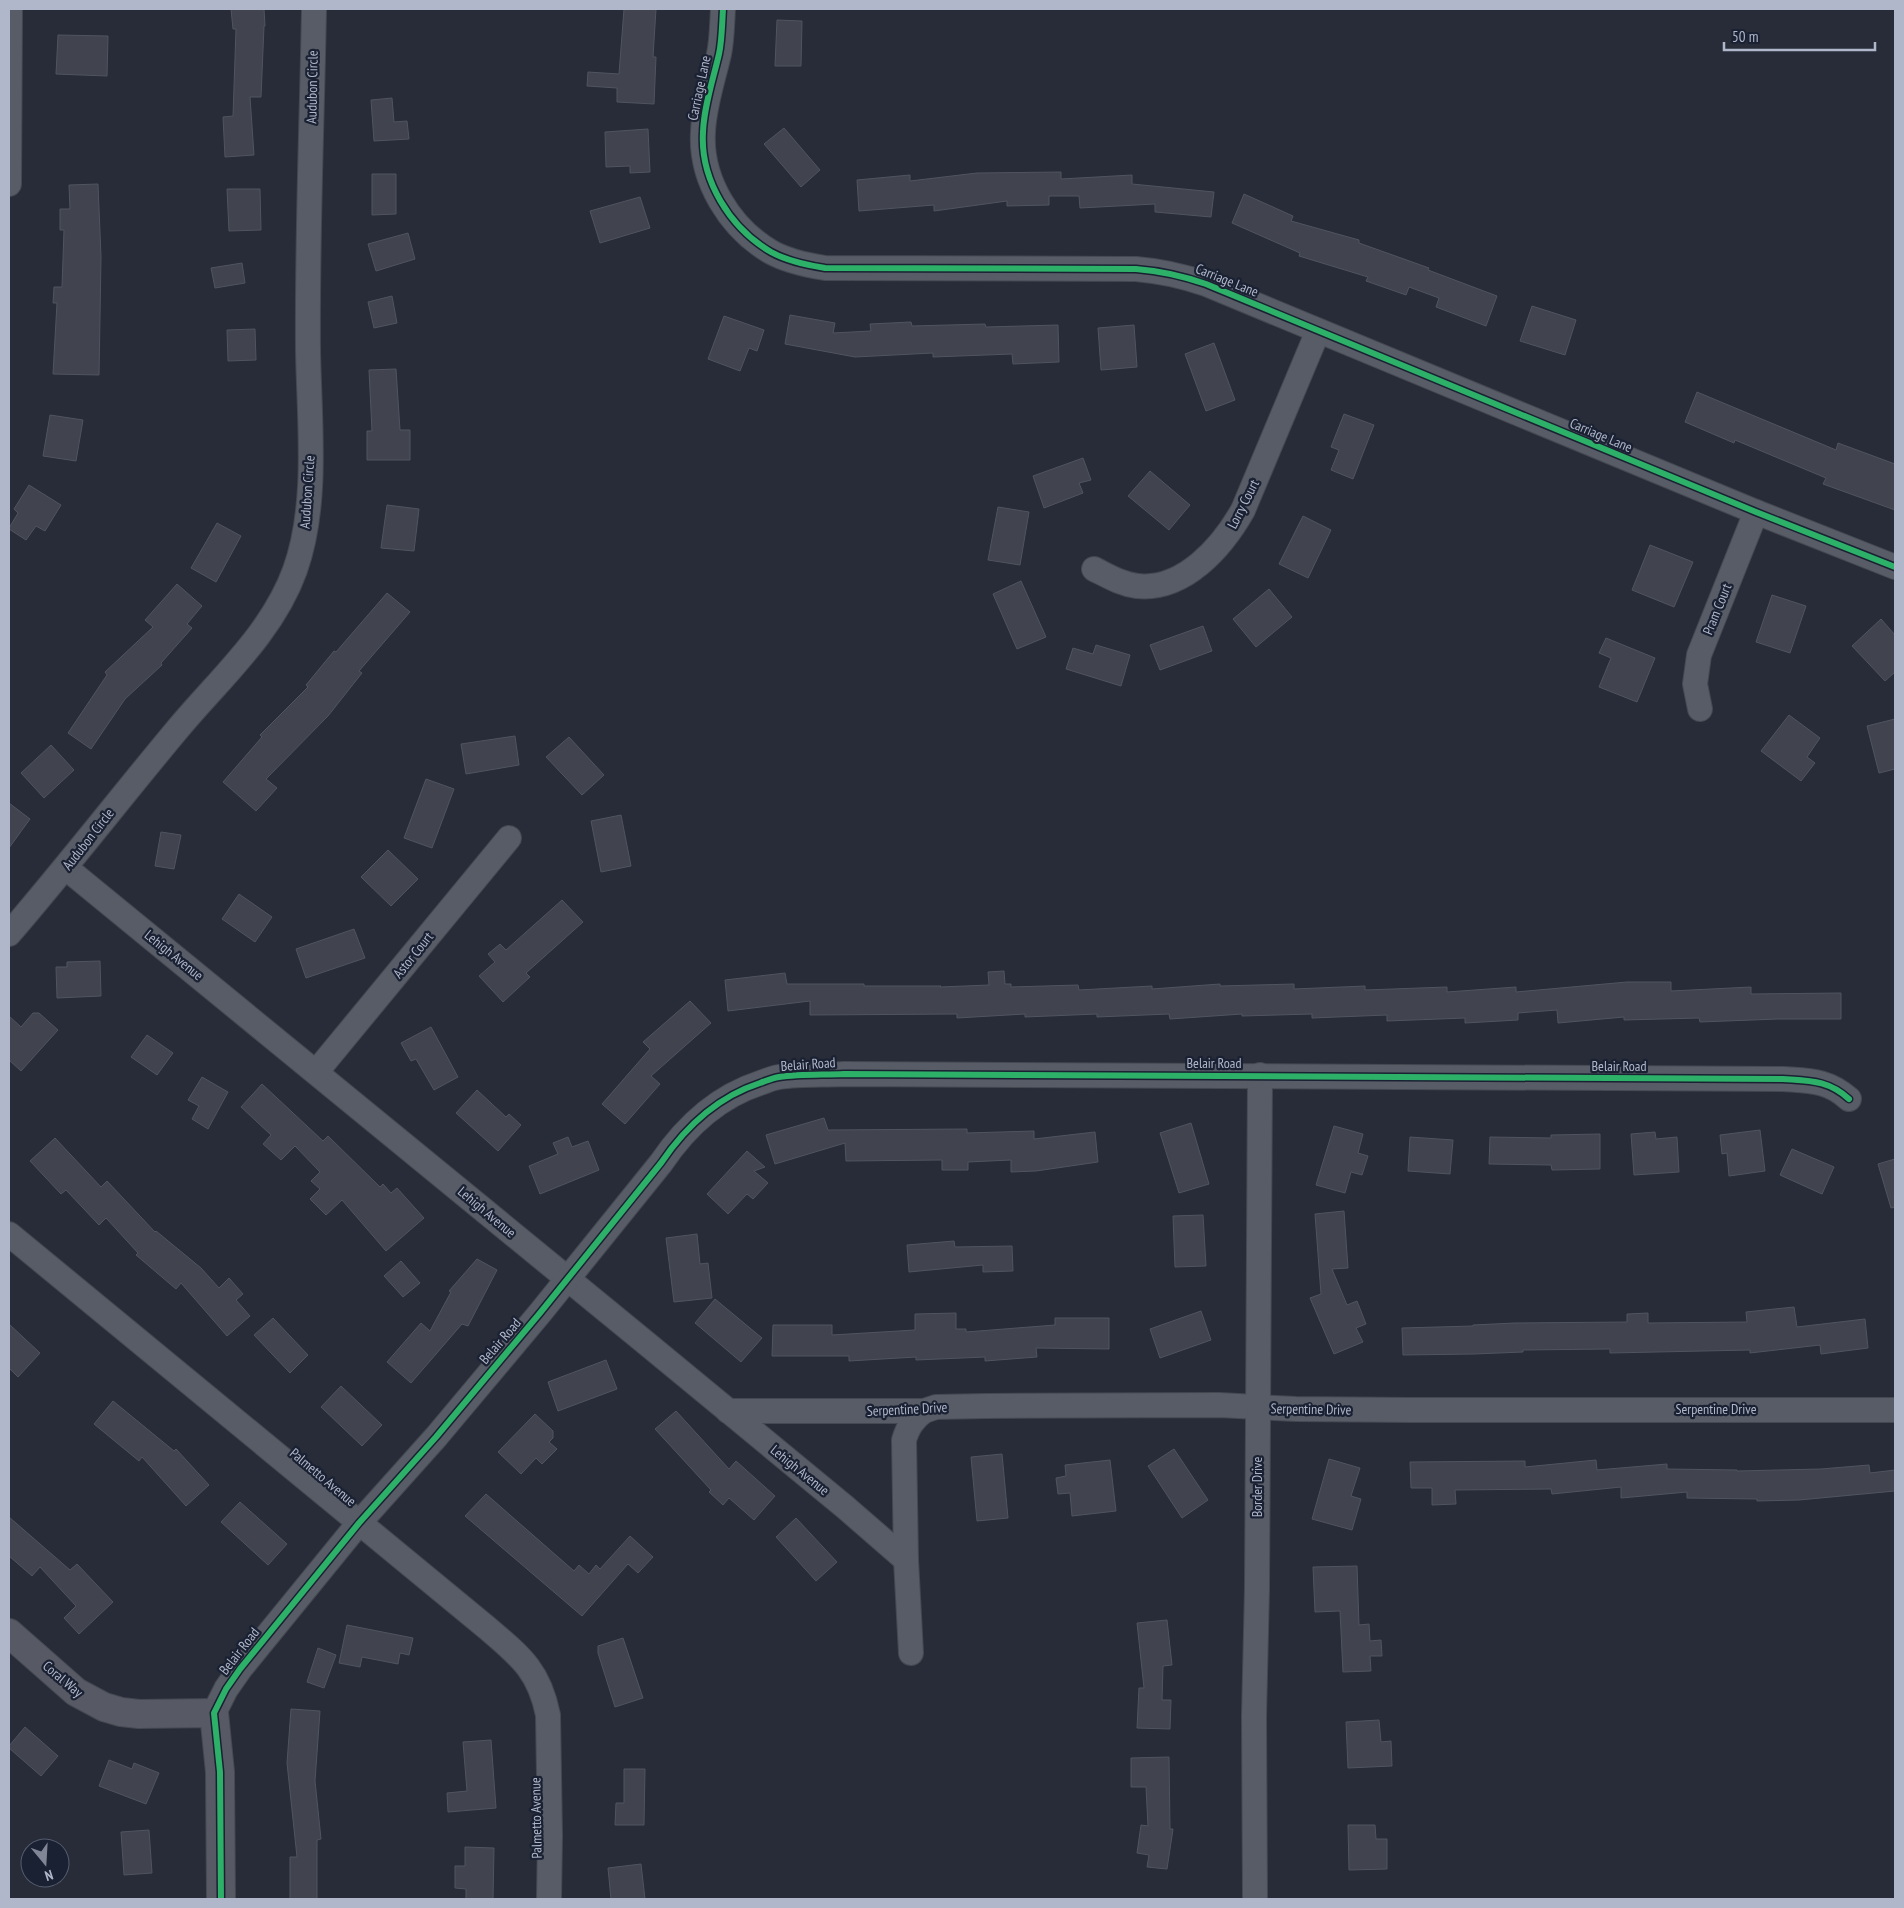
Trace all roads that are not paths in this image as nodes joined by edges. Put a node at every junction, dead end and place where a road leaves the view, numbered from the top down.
1 (10, 9) edge
2 (314, 9) edge
3 (723, 9) edge
4 (9, 184) edge
5 (1318, 331) junction
6 (1756, 512) junction
7 (1895, 567) edge
8 (1094, 569) dead end
9 (1700, 709) dead end
10 (509, 838) dead end
11 (66, 868) junction
12 (9, 934) edge
13 (317, 1072) junction
14 (1260, 1075) junction
15 (1849, 1099) dead end
16 (9, 1234) edge
17 (568, 1278) junction
18 (1257, 1407) junction
19 (1895, 1410) edge
20 (728, 1411) junction
21 (924, 1411) junction
22 (359, 1523) junction
23 (906, 1560) junction
24 (9, 1633) edge
25 (911, 1653) dead end
26 (214, 1713) junction
27 (222, 1899) edge
28 (549, 1899) edge
29 (1255, 1899) edge

1 - 4 street
2 - 11 street, Audubon Circle
3 - 5 street, Carriage Lane
5 - 6 street, Carriage Lane
5 - 8 street, Lorry Court
6 - 7 street, Carriage Lane
6 - 9 street, Pram Court
10 - 13 street, Astor Court
11 - 12 street, Audubon Circle
11 - 13 street, Lehigh Avenue
13 - 17 street, Lehigh Avenue
14 - 15 street, Belair Road
14 - 17 street, Belair Road
14 - 18 street, Border Drive
16 - 22 street, Palmetto Avenue
17 - 20 street, Lehigh Avenue
17 - 22 street, Belair Road
18 - 19 street, Serpentine Drive
18 - 21 street, Serpentine Drive
18 - 29 street, Border Drive
20 - 21 street, Serpentine Drive
20 - 23 street, Lehigh Avenue
21 - 23 street
22 - 26 street, Belair Road
22 - 28 street, Palmetto Avenue
23 - 25 street
24 - 26 street, Coral Way
26 - 27 street

